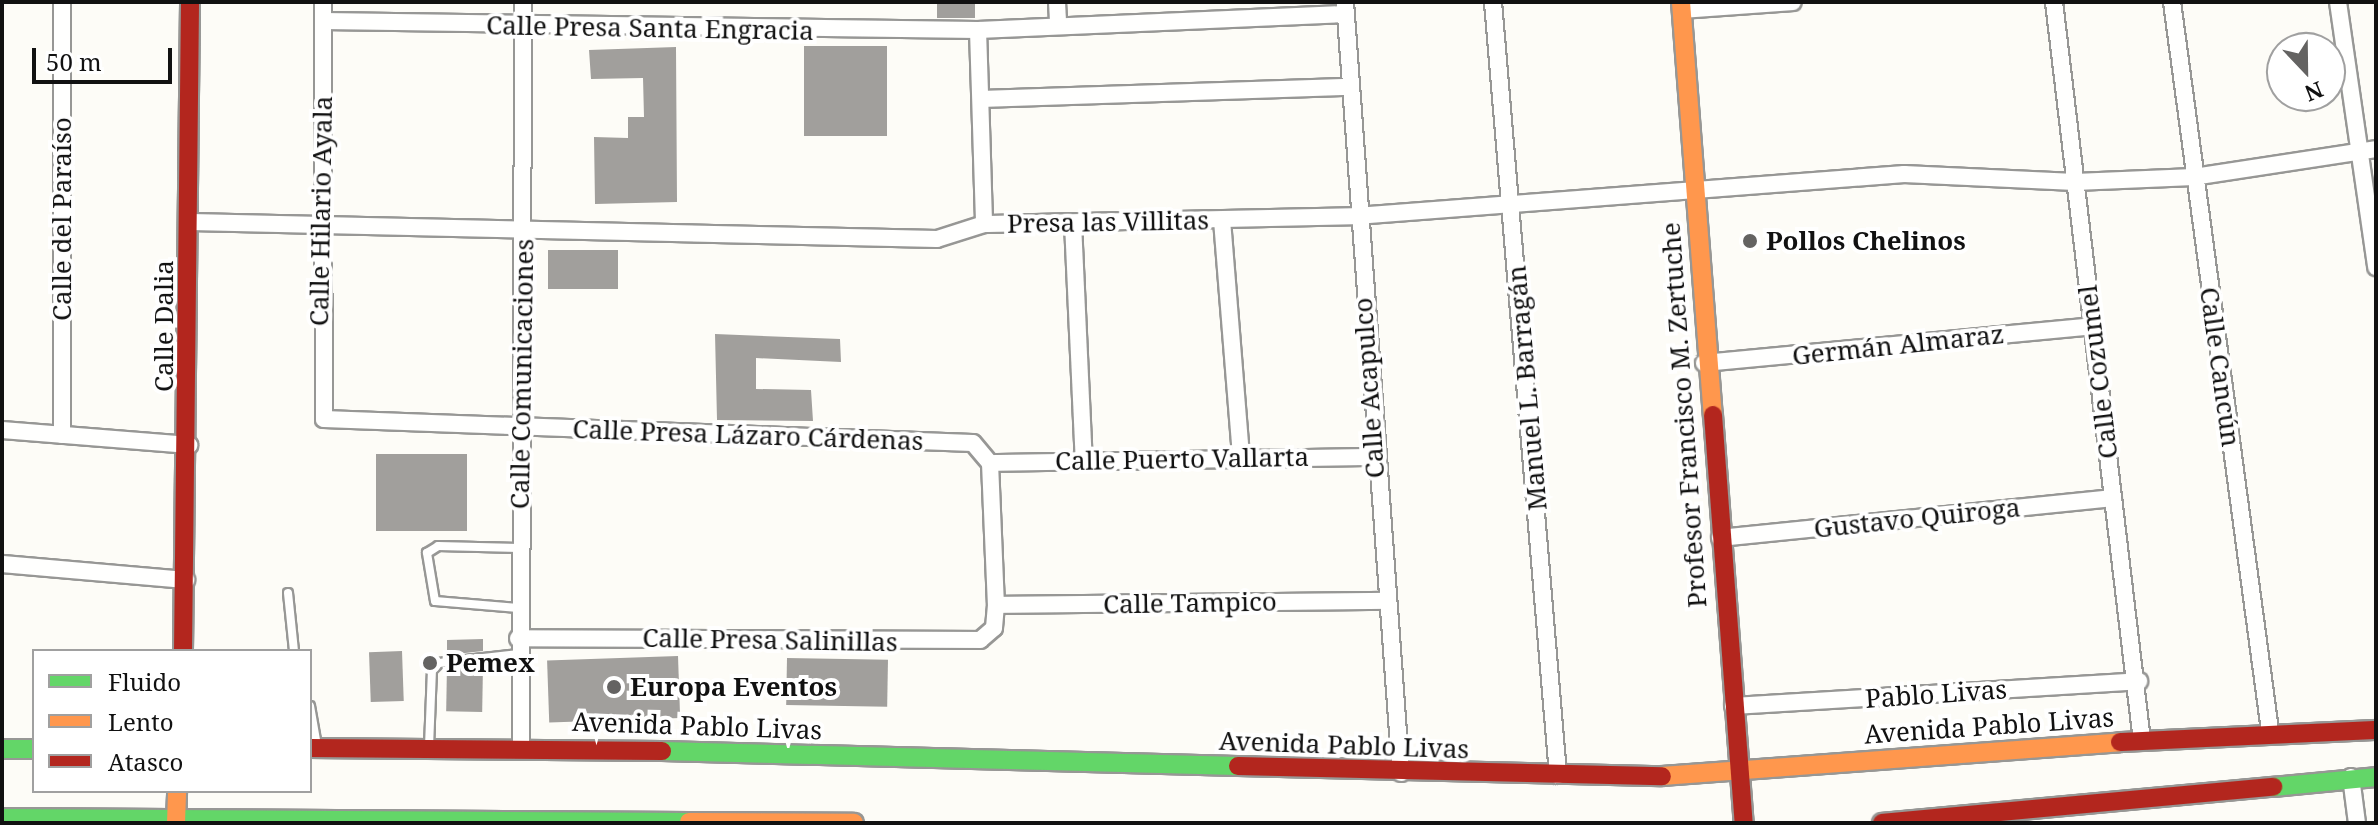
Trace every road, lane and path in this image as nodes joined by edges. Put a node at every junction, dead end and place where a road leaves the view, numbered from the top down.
1 (62, 2) edge
2 (190, 2) edge
3 (323, 2) edge
4 (523, 2) edge
5 (1057, 2) edge
6 (1493, 2) edge
7 (1793, 2) edge
8 (2054, 2) edge
9 (2172, 2) edge
10 (2338, 2) edge
11 (1681, 6) edge
12 (1345, 8) edge
13 (1214, 9) edge
14 (323, 21) junction
15 (1058, 22) junction
16 (523, 28) junction
17 (978, 30) junction
18 (1350, 87) junction
19 (981, 99) junction
20 (2368, 150) edge
21 (2194, 177) junction
22 (2075, 182) junction
23 (1693, 185) junction
24 (1511, 201) junction
25 (1356, 216) junction
26 (1222, 220) junction
27 (191, 222) junction
28 (321, 222) junction
29 (1073, 223) junction
30 (984, 224) junction
31 (524, 227) junction
32 (2376, 267) edge
33 (2092, 326) junction
34 (1704, 363) junction
35 (324, 419) joint
36 (521, 426) junction
37 (2, 430) edge
38 (62, 435) junction
39 (189, 445) junction
40 (1241, 456) junction
41 (1375, 457) junction
42 (1084, 461) junction
43 (990, 463) junction
44 (2113, 498) junction
45 (1720, 538) junction
46 (519, 548) junction
47 (2, 564) edge
48 (186, 580) junction
49 (288, 593) dead end
50 (1385, 601) junction
51 (996, 605) junction
52 (518, 608) junction
53 (518, 646) junction
54 (183, 649) edge
55 (294, 649) edge
56 (2139, 681) junction
57 (1733, 706) junction
58 (312, 727) edge
59 (2376, 730) edge
60 (2270, 731) junction
61 (2142, 741) junction
62 (429, 747) junction
63 (521, 747) junction
64 (314, 748) edge
65 (2, 749) edge
66 (32, 749) edge
67 (1739, 771) junction
68 (1401, 773) junction
69 (1558, 775) junction
70 (2351, 777) junction
71 (2376, 777) edge
72 (177, 793) edge
73 (2076, 814) edge
74 (1995, 817) edge
75 (2, 818) edge
76 (176, 820) edge
77 (33, 821) edge
78 (367, 821) edge
79 (536, 821) edge
80 (620, 821) edge
81 (715, 822) edge
82 (854, 823) edge
83 (1744, 823) edge
84 (1882, 823) edge
85 (2357, 823) edge

1 - 38 street, Calle del Paraíso
2 - 27 main road, Calle Dalia
3 - 14 street, Calle Hilario Ayala
4 - 16 street, Calle Comunicaciones
5 - 15 street
6 - 24 street, Manuel L. Barragán
7 - 11 street
8 - 22 street, Calle Cozumel
9 - 21 street, Calle Cancún
10 - 20 street
11 - 23 main road, Profesor Francisco M. Zertuche
12 - 13 street, Calle Presa Santa Engracia
12 - 18 street, Calle Acapulco
13 - 15 street, Calle Presa Santa Engracia
14 - 16 street, Calle Presa Santa Engracia
14 - 28 street, Calle Hilario Ayala
15 - 17 street, Calle Presa Santa Engracia
16 - 17 street, Calle Presa Santa Engracia
16 - 31 street, Calle Comunicaciones
17 - 19 street
18 - 19 street
18 - 25 street, Calle Acapulco
19 - 30 street
20 - 21 street, Presa las Villitas
20 - 32 street
21 - 22 street, Presa las Villitas
21 - 60 street, Calle Cancún
22 - 23 street, Presa las Villitas
22 - 33 street, Calle Cozumel
23 - 24 street, Presa las Villitas
23 - 34 main road, Profesor Francisco M. Zertuche
24 - 25 street, Presa las Villitas
24 - 69 street, Manuel L. Barragán
25 - 26 street, Presa las Villitas
25 - 41 street, Calle Acapulco
26 - 29 street, Presa las Villitas
26 - 40 street
27 - 28 street, Presa las Villitas
27 - 39 main road, Calle Dalia
28 - 31 street, Presa las Villitas
28 - 35 street, Calle Hilario Ayala
29 - 30 street, Presa las Villitas
29 - 42 street
30 - 31 street, Presa las Villitas
31 - 36 street, Calle Comunicaciones
33 - 34 street, Germán Almaraz
33 - 44 street, Calle Cozumel
34 - 45 main road, Profesor Francisco M. Zertuche
35 - 36 street, Calle Presa Lázaro Cárdenas
36 - 43 street, Calle Presa Lázaro Cárdenas
36 - 46 street, Calle Comunicaciones
37 - 38 street
38 - 39 street
39 - 48 main road, Calle Dalia
40 - 41 street, Calle Puerto Vallarta
40 - 42 street, Calle Puerto Vallarta
41 - 50 street, Calle Acapulco
42 - 43 street, Calle Puerto Vallarta
43 - 51 street
44 - 45 street, Gustavo Quiroga
44 - 56 street, Calle Cozumel
45 - 57 main road, Profesor Francisco M. Zertuche
46 - 52 street, Calle Comunicaciones
46 - 52 lane
47 - 48 street
48 - 54 main road, Calle Dalia
49 - 55 lane
50 - 51 street, Calle Tampico
50 - 68 street, Calle Acapulco
51 - 53 street, Calle Presa Salinillas
52 - 53 street, Calle Comunicaciones
53 - 62 lane
53 - 63 street, Calle Comunicaciones
56 - 57 street, Pablo Livas
56 - 61 street, Calle Cozumel
57 - 67 main road, Profesor Francisco M. Zertuche
58 - 64 lane
59 - 60 main road, Avenida Pablo Livas
60 - 61 main road, Avenida Pablo Livas
61 - 67 main road, Avenida Pablo Livas
62 - 63 main road, Avenida Pablo Livas
62 - 64 main road, Avenida Pablo Livas
63 - 68 main road, Avenida Pablo Livas
65 - 66 main road
67 - 69 main road, Avenida Pablo Livas
67 - 83 main road, Profesor Francisco M. Zertuche
68 - 69 main road, Avenida Pablo Livas
70 - 71 main road
70 - 73 main road
70 - 85 street
72 - 76 main road
73 - 74 main road
74 - 84 main road
75 - 77 main road
76 - 77 main road
76 - 78 main road
78 - 79 main road
79 - 80 main road
80 - 81 main road
81 - 82 main road

